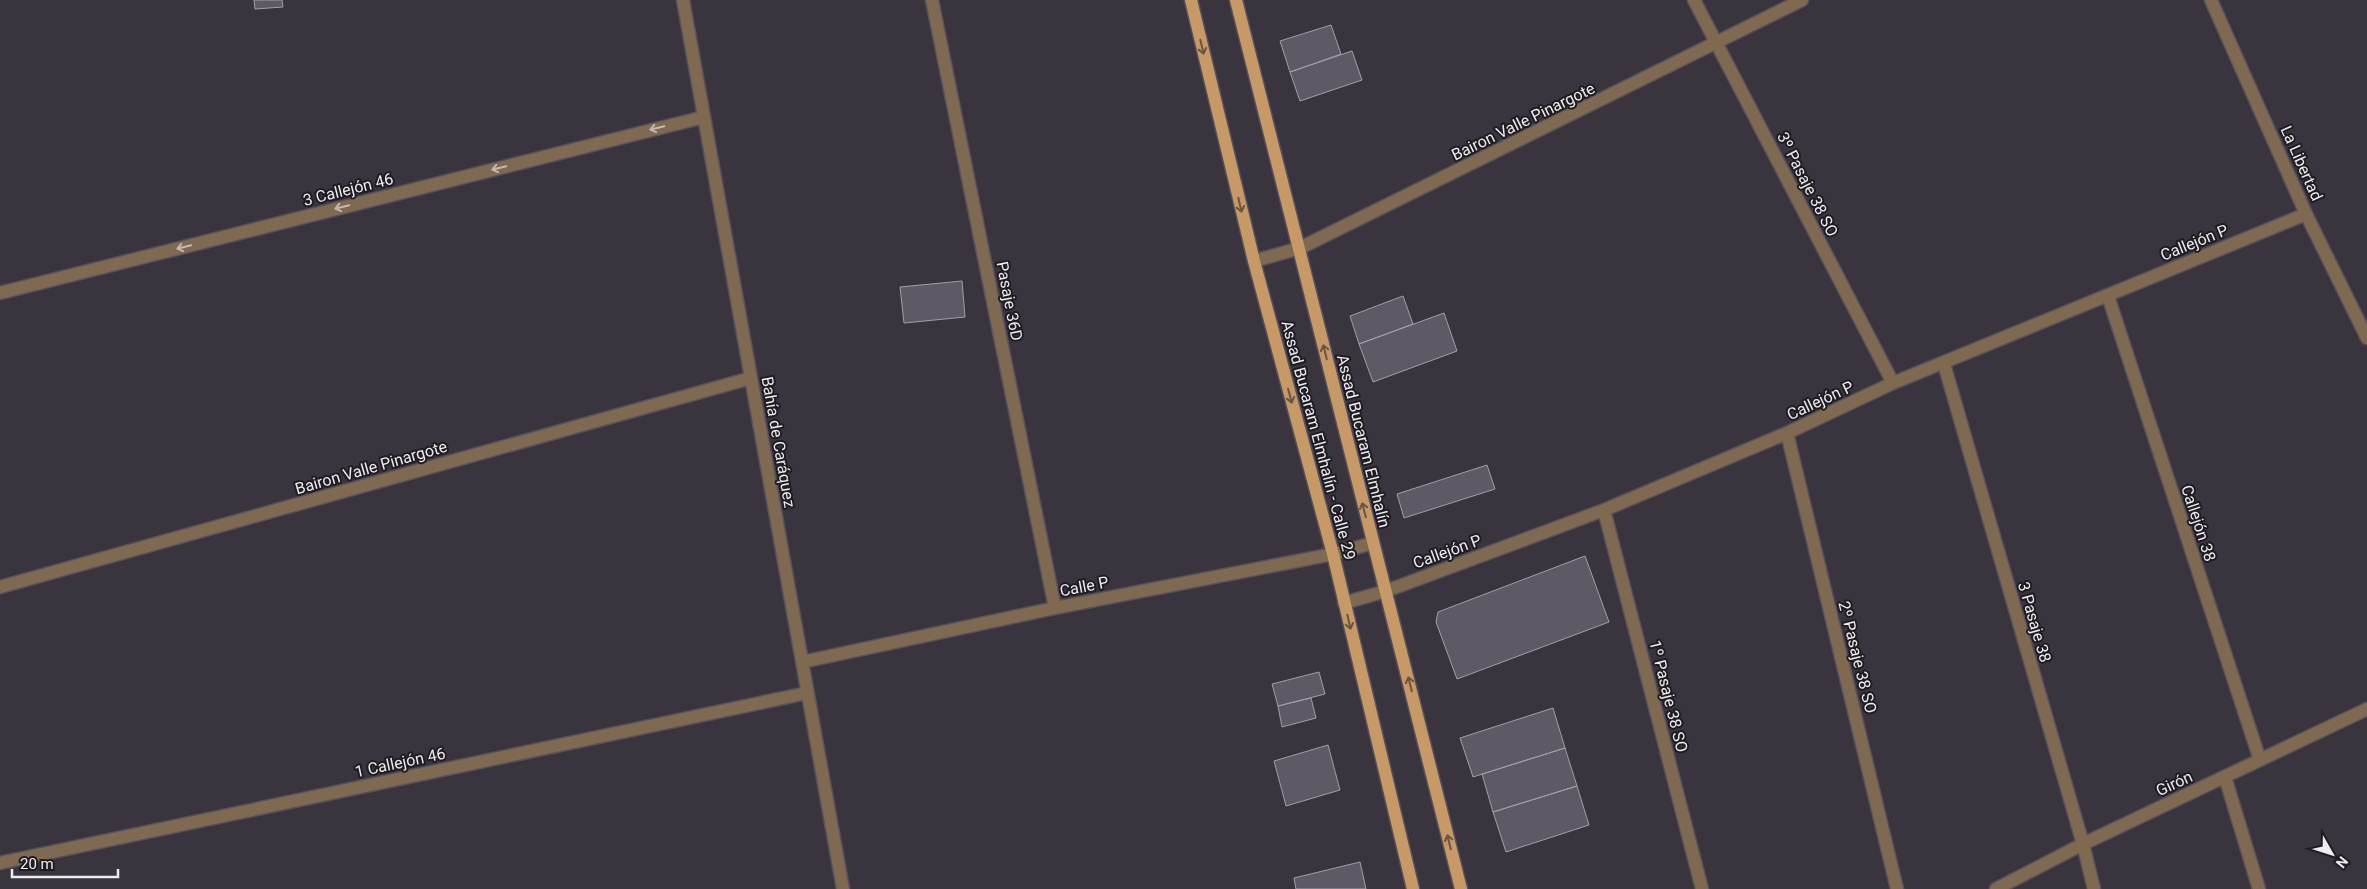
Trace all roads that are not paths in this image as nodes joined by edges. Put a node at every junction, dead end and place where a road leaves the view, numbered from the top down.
1 (683, 0) edge
2 (932, 0) edge
3 (1191, 0) edge
4 (1236, 0) edge
5 (1694, 0) edge
6 (1802, 0) edge
7 (2211, 0) edge
8 (1717, 44) junction
9 (704, 117) junction
10 (2306, 214) junction
11 (1300, 248) junction
12 (1254, 261) junction
13 (0, 293) edge
14 (2108, 296) junction
15 (2367, 338) edge
16 (1944, 364) junction
17 (751, 378) junction
18 (1894, 383) junction
19 (1788, 433) junction
20 (1604, 510) junction
21 (1373, 543) junction
22 (1333, 554) junction
23 (0, 587) edge
24 (1386, 591) junction
25 (1344, 603) junction
26 (1055, 608) junction
27 (802, 662) junction
28 (807, 693) junction
29 (2367, 709) edge
30 (2260, 760) junction
31 (2225, 777) junction
32 (2083, 844) junction
33 (0, 863) edge
34 (843, 889) edge
35 (1413, 889) edge
36 (1461, 889) edge
37 (1702, 889) edge
38 (1897, 889) edge
39 (1996, 889) edge
40 (2094, 889) edge
41 (2259, 889) edge

1 - 9 street, Bahía de Caráquez
2 - 26 street, Pasaje 36D
3 -> 12 main road, Assad Bucaram Elmhalín - Calle 29
4 - 11 main road, Assad Bucaram Elmhalín
5 - 8 street, 3º Pasaje 38 SO
6 - 8 street, Bairon Valle Pinargote
7 - 10 street, La Libertad
8 - 11 street, Bairon Valle Pinargote
8 - 18 street, 3º Pasaje 38 SO
9 -> 13 street, 3 Callejón 46
9 - 17 street, Bahía de Caráquez
10 - 14 street, Callejón P
10 - 15 street, La Libertad
11 - 12 street, Bairon Valle Pinargote
21 -> 11 main road, Assad Bucaram Elmhalín
12 -> 22 main road, Assad Bucaram Elmhalín - Calle 29
14 - 16 street, Callejón P
14 - 30 street, Callejón 38
16 - 18 street, Callejón P
16 - 32 street, 3 Pasaje 38
17 - 23 street, Bairon Valle Pinargote
17 - 27 street, Bahía de Caráquez
18 - 19 street, Callejón P
19 - 20 street, Callejón P
19 - 38 street, 2º Pasaje 38 SO
20 - 24 street, Callejón P
20 - 37 street, 1º Pasaje 38 SO
21 - 22 street, Calle P
21 - 24 main road, Assad Bucaram Elmhalín
22 - 25 main road, Assad Bucaram Elmhalín - Calle 29
22 - 26 street, Calle P
24 - 25 street, Callejón P
36 -> 24 main road, Assad Bucaram Elmhalín
25 -> 35 main road, Assad Bucaram Elmhalín - Calle 29
26 - 27 street, Calle P
27 - 28 street, Bahía de Caráquez
28 - 33 street, 1 Callejón 46
28 - 34 street, Bahía de Caráquez
29 - 30 street, Girón
30 - 31 street, Girón
31 - 32 street, Girón
31 - 41 street
32 - 39 street, Girón
32 - 40 street, 3 Pasaje 38

